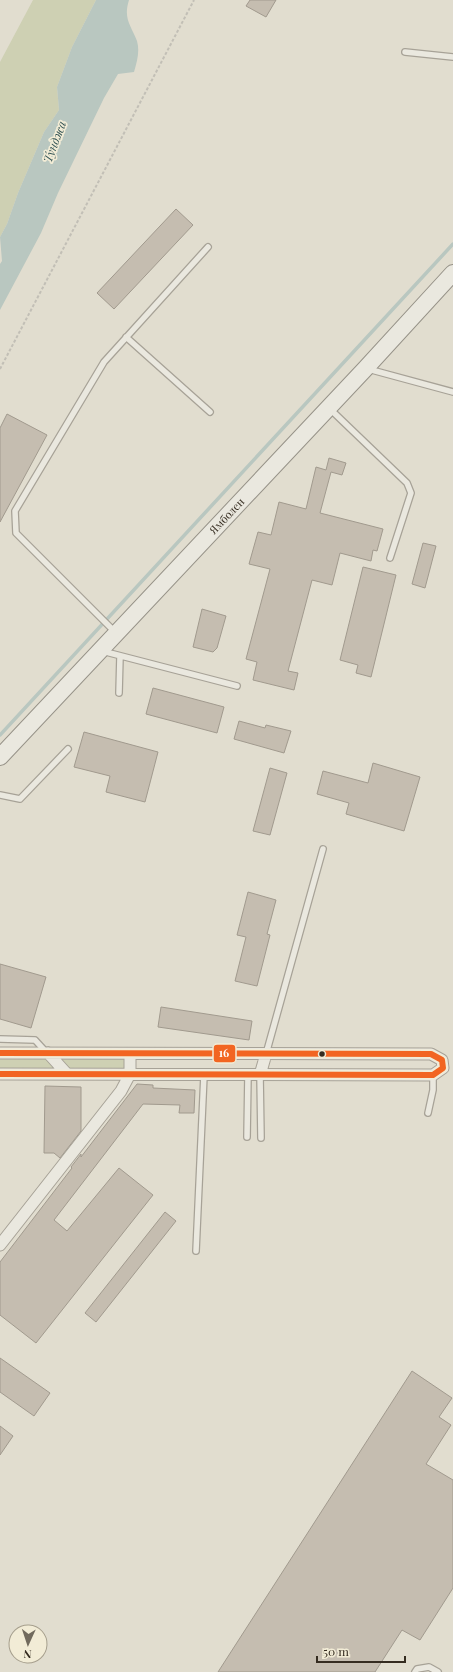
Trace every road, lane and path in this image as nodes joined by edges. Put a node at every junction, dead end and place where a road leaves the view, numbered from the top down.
1 (194, 0) edge
2 (405, 52) dead end
3 (453, 57) edge
4 (208, 247) dead end
5 (453, 273) edge
6 (126, 337) junction
7 (0, 369) edge
8 (365, 369) junction
9 (453, 392) edge
10 (328, 408) junction
11 (210, 412) dead end
12 (390, 558) dead end
13 (116, 633) junction
14 (100, 650) junction
15 (120, 656) junction
16 (237, 686) dead end
17 (119, 693) dead end
18 (68, 749) dead end
19 (0, 757) edge
20 (0, 795) edge
21 (323, 849) dead end
22 (0, 1039) edge
23 (0, 1053) edge
24 (48, 1053) junction
25 (130, 1054) junction
26 (266, 1054) junction
27 (0, 1074) edge
28 (67, 1074) junction
29 (130, 1074) junction
30 (204, 1075) junction
31 (248, 1075) junction
32 (260, 1075) junction
33 (433, 1076) junction
34 (428, 1113) dead end
35 (247, 1138) dead end
36 (261, 1138) dead end
37 (0, 1245) edge
38 (196, 1251) dead end
39 (415, 1672) edge
40 (438, 1672) edge

1 - 7 path
2 - 3 lane
4 - 6 lane
5 - 8 main road, Ямболен
6 - 11 lane
6 - 13 lane
8 - 9 lane
8 - 10 main road, Ямболен
10 - 12 lane
10 - 13 main road, Ямболен
13 - 14 main road, Ямболен
14 - 15 lane
14 - 19 main road, Ямболен
15 - 16 lane
15 - 17 lane
18 - 20 lane
21 - 26 lane
22 - 24 lane
23 - 24 street
24 - 25 street
24 - 28 street
25 - 26 street
25 - 29 street
26 - 32 street
26 - 33 street
27 - 28 street
28 - 29 street
29 - 30 street
29 - 37 street
30 - 31 street
30 - 38 lane
31 - 32 street
31 - 35 lane
32 - 33 street
32 - 36 lane
33 - 34 lane
39 - 40 lane

